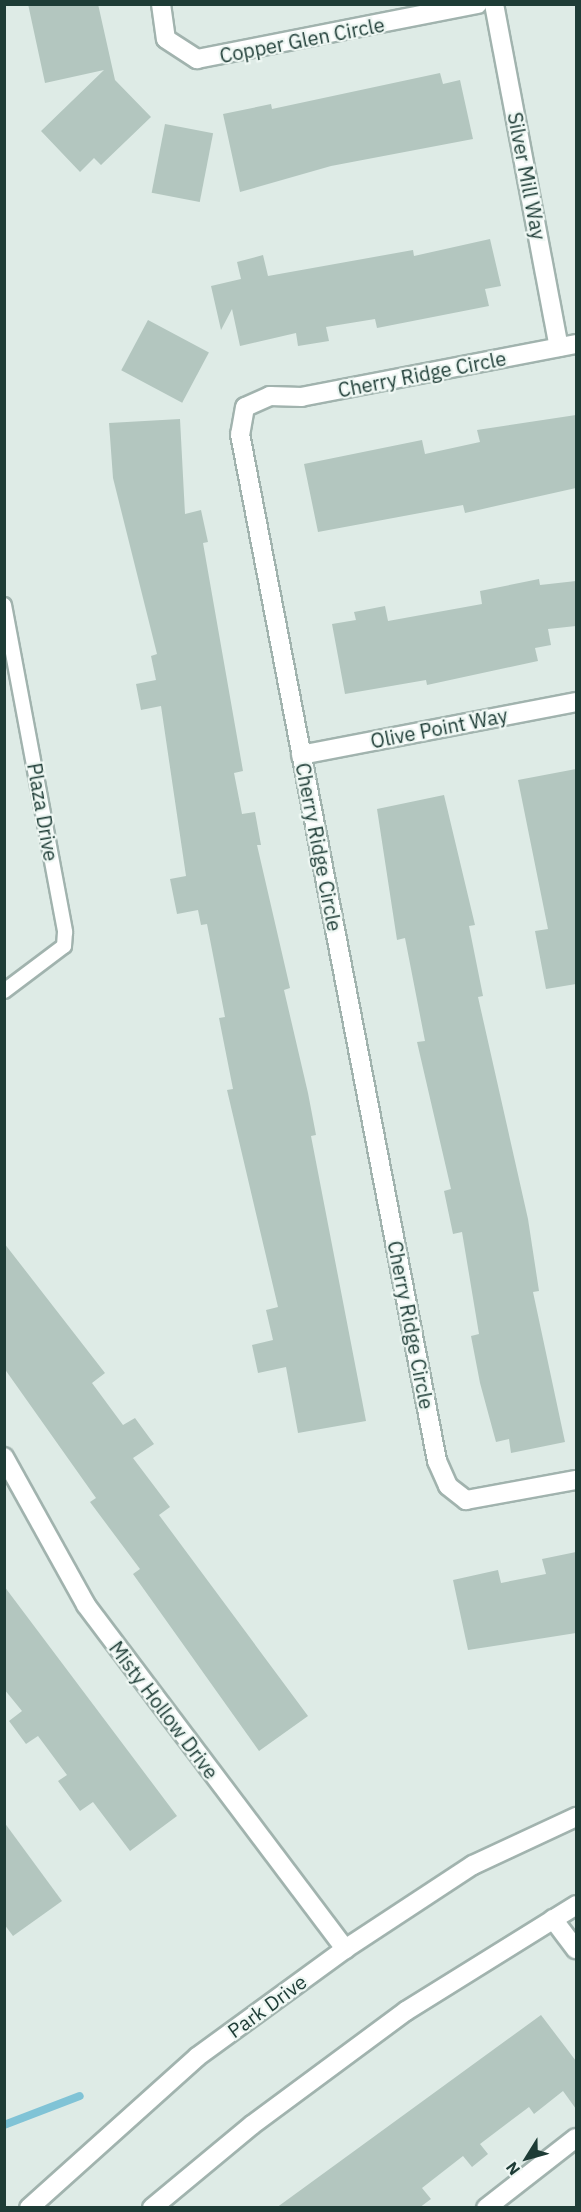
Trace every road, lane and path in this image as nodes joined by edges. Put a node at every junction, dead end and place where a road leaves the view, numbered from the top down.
1 (161, 4) edge
2 (478, 4) edge
3 (494, 4) edge
4 (568, 345) edge
5 (4, 605) edge
6 (576, 702) edge
7 (301, 755) junction
8 (4, 991) edge
9 (4, 1457) edge
10 (576, 1480) edge
11 (576, 1817) edge
12 (573, 1907) edge
13 (553, 1919) junction
14 (345, 1948) junction
15 (576, 1949) edge
16 (576, 2138) edge
17 (29, 2208) edge
18 (152, 2208) edge
19 (486, 2208) edge

1 - 2 street, Copper Glen Circle
3 - 4 street, Silver Mill Way
4 - 7 street, Cherry Ridge Circle
5 - 8 lane, Plaza Drive
6 - 7 street, Olive Point Way
7 - 10 street, Cherry Ridge Circle
9 - 14 street, Misty Hollow Drive
11 - 14 street, Park Drive
12 - 13 street
13 - 15 street
13 - 18 street
14 - 17 street, Park Drive
16 - 19 street

